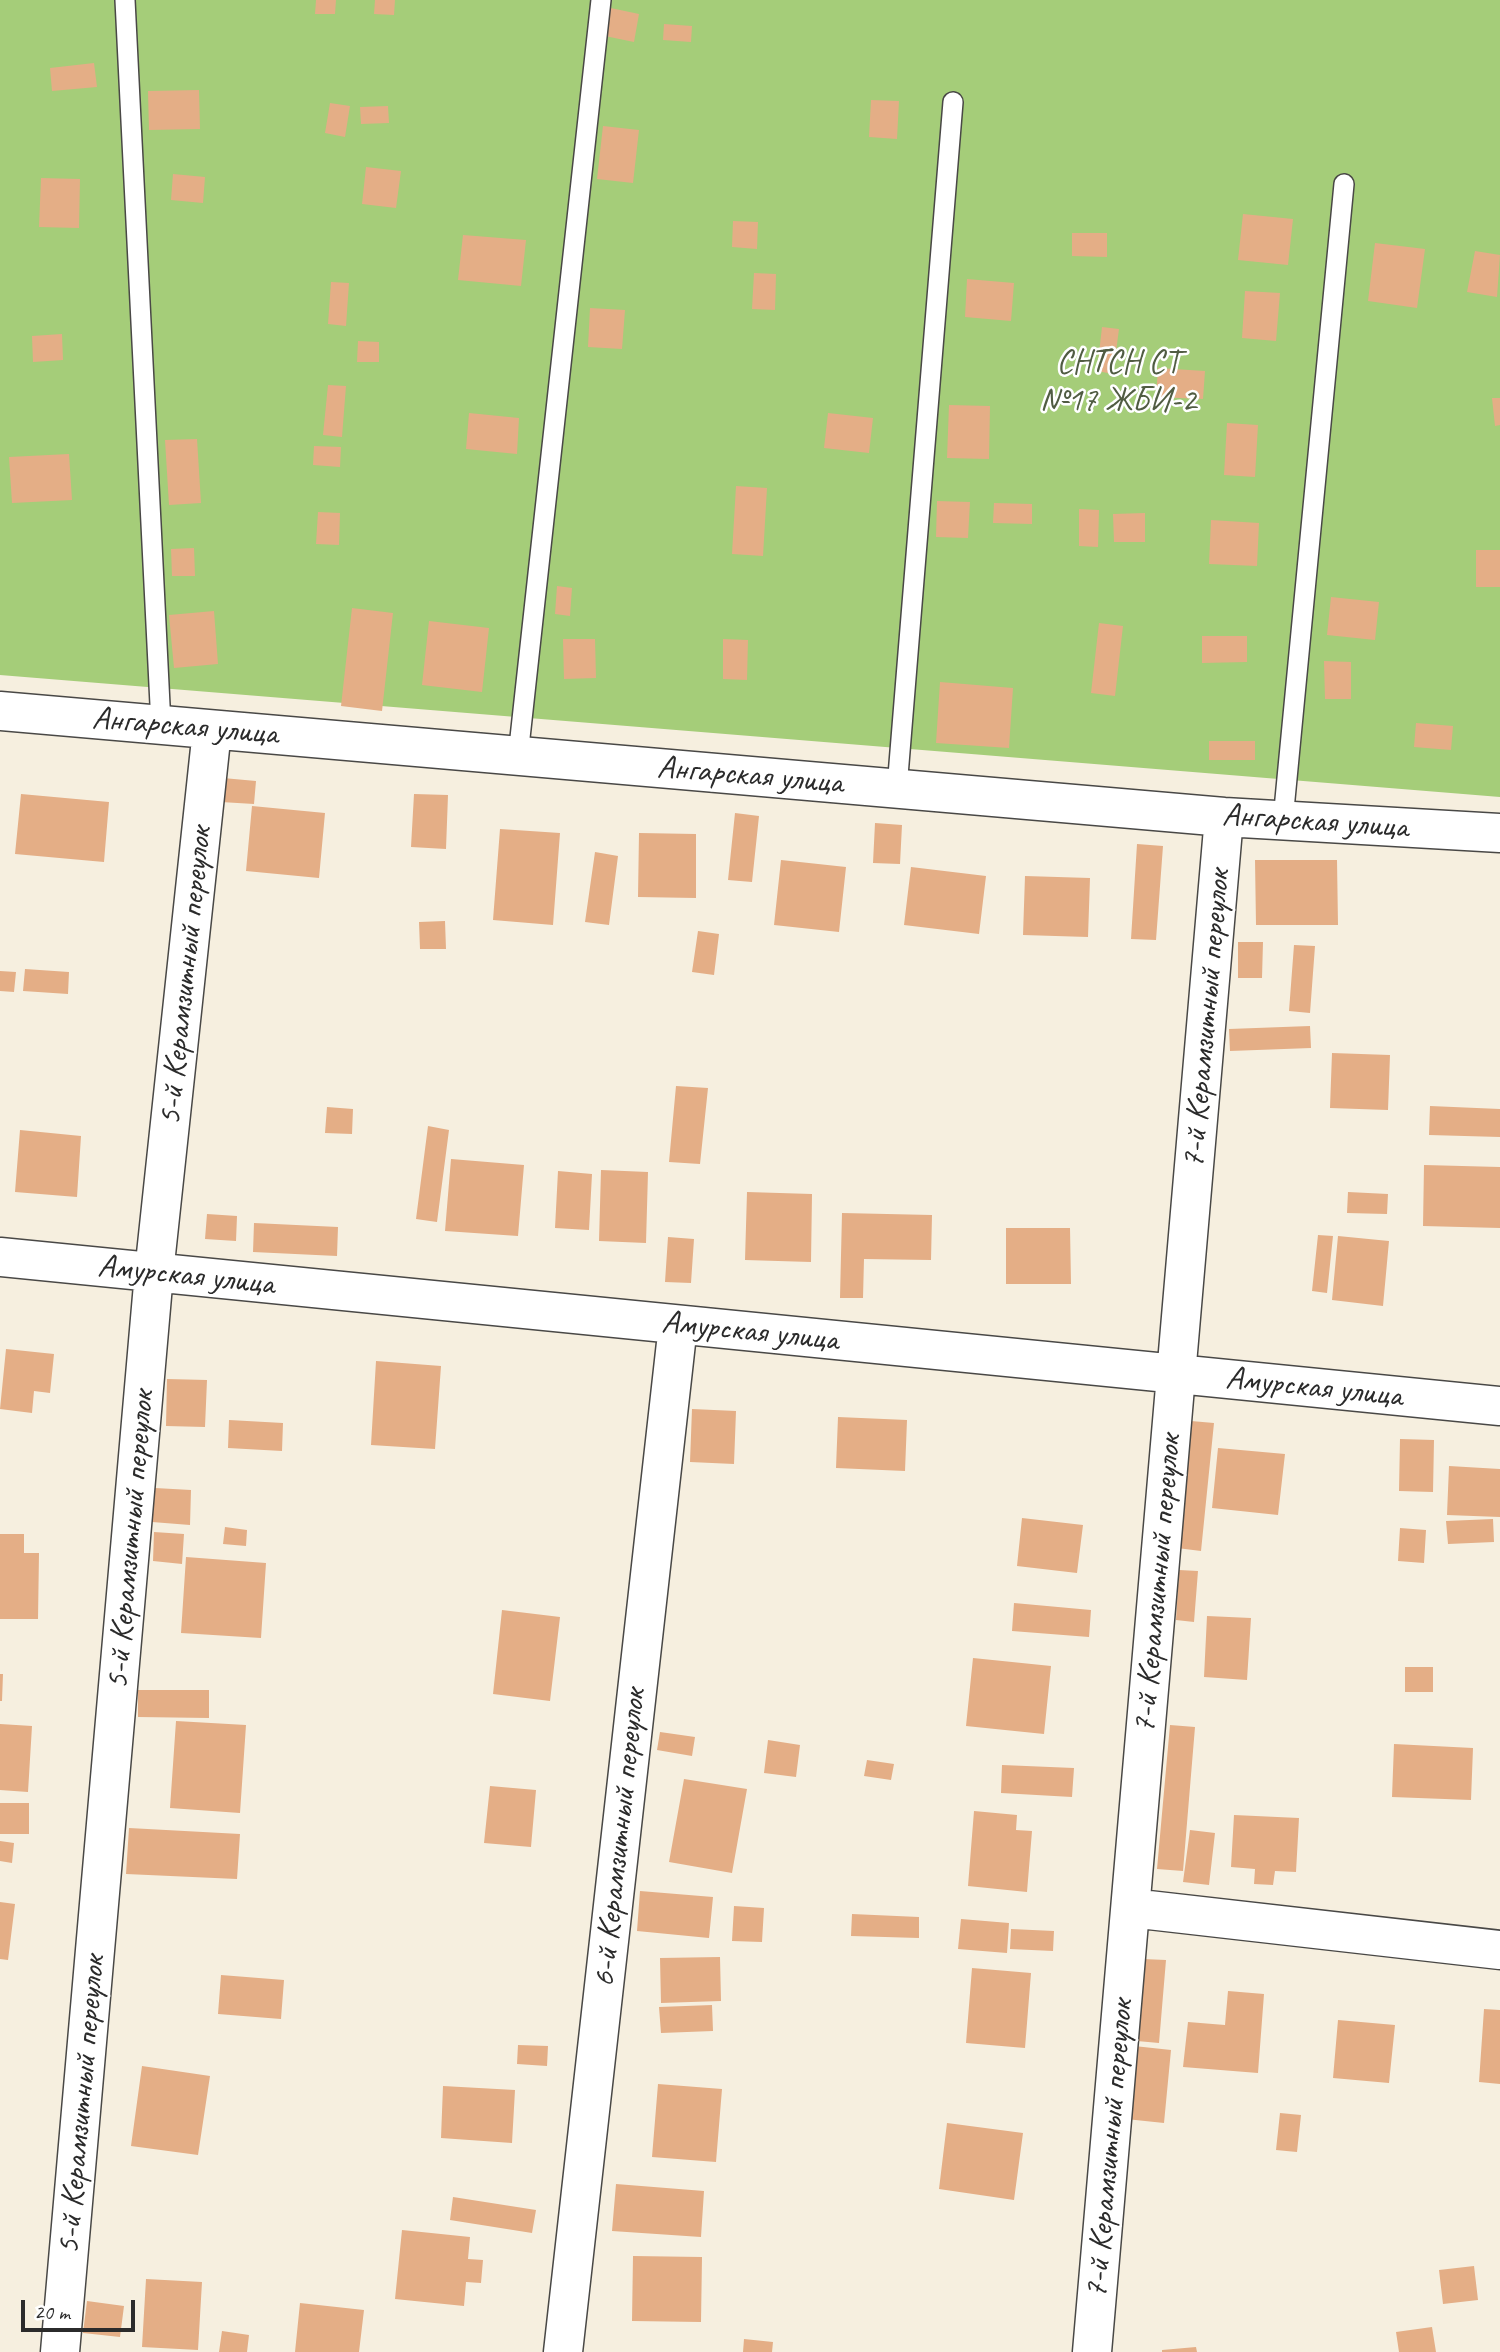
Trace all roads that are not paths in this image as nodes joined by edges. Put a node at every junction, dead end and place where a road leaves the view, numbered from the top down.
1 (125, 0) edge
2 (601, 0) edge
3 (953, 102) dead end
4 (1344, 184) dead end
5 (0, 711) edge
6 (161, 725) junction
7 (212, 730) junction
8 (518, 756) junction
9 (897, 788) junction
10 (1224, 817) junction
11 (1283, 820) junction
12 (1500, 833) edge
13 (0, 1257) edge
14 (154, 1273) junction
15 (678, 1325) junction
16 (1176, 1374) junction
17 (1500, 1406) edge
18 (1131, 1908) junction
19 (1500, 1950) edge
20 (60, 2352) edge
21 (564, 2352) edge
22 (1092, 2352) edge

1 - 6 lane
2 - 8 lane
3 - 9 lane
4 - 11 lane
5 - 6 street, Ангарская улица
6 - 7 street, Ангарская улица
7 - 8 street, Ангарская улица
7 - 14 street, 5-й Керамзитный переулок
8 - 9 street, Ангарская улица
9 - 10 street, Ангарская улица
10 - 11 street, Ангарская улица
10 - 16 street, 7-й Керамзитный переулок
11 - 12 street, Ангарская улица
13 - 14 street, Амурская улица
14 - 15 street, Амурская улица
14 - 20 street, 5-й Керамзитный переулок
15 - 16 street, Амурская улица
15 - 21 street, 6-й Керамзитный переулок
16 - 17 street, Амурская улица
16 - 18 street, 7-й Керамзитный переулок
18 - 19 street
18 - 22 street, 7-й Керамзитный переулок

